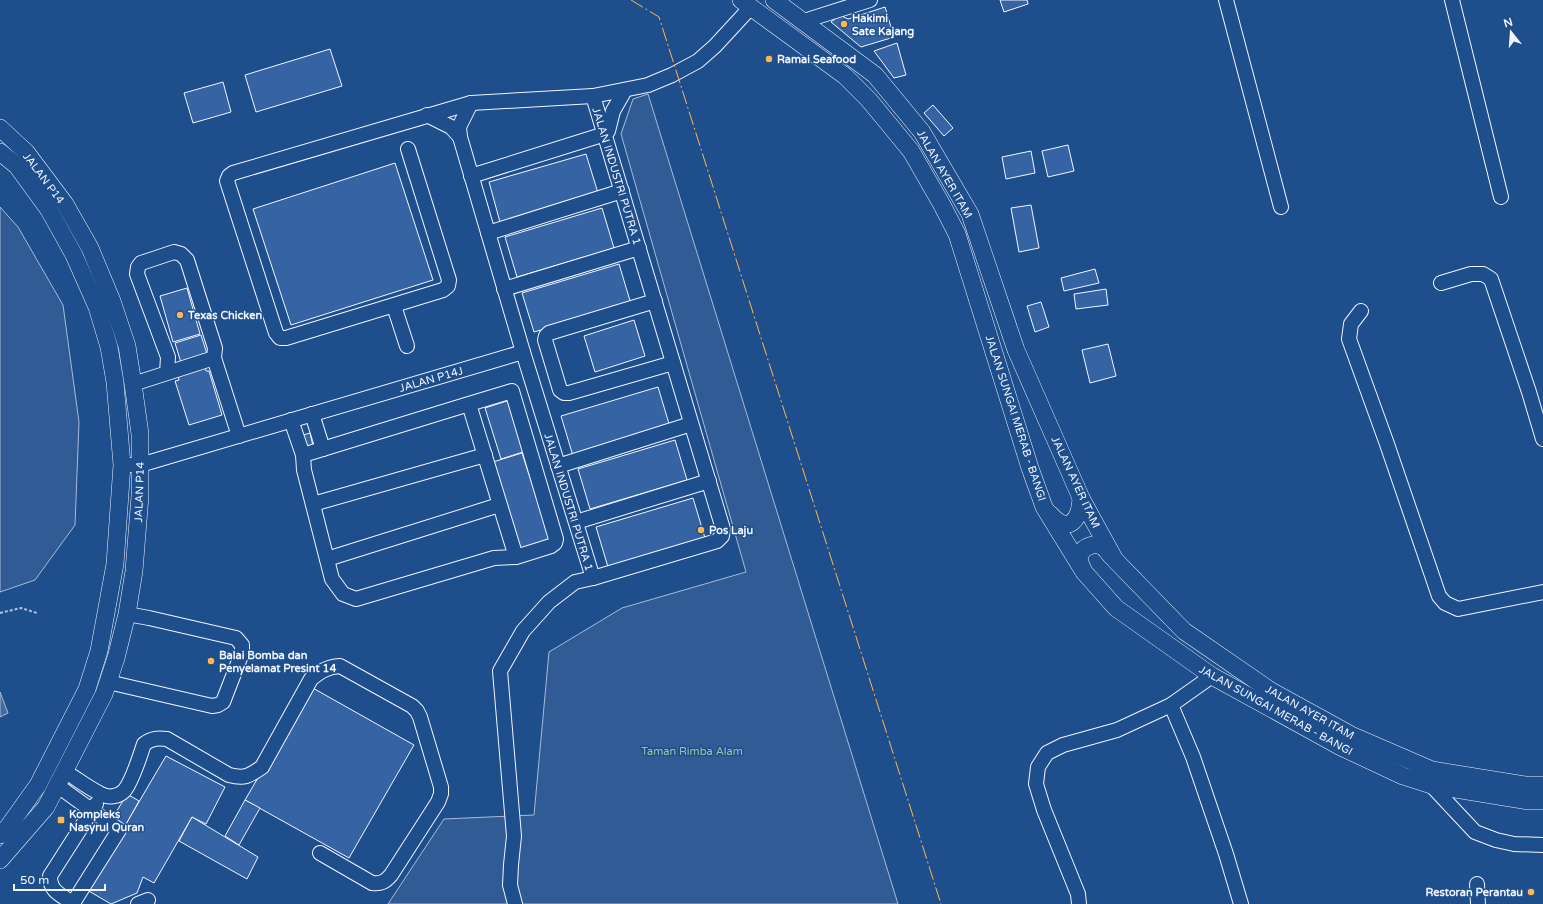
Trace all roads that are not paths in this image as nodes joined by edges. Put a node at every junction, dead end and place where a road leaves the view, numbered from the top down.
1 (774, 0) edge
2 (870, 0) edge
3 (1226, 0) edge
4 (1452, 0) edge
5 (746, 4) edge
6 (804, 21) junction
7 (625, 90) junction
8 (594, 96) junction
9 (471, 103) junction
10 (427, 115) junction
11 (0, 128) edge
12 (605, 134) junction
13 (460, 137) junction
14 (408, 149) dead end
15 (0, 152) edge
16 (471, 176) junction
17 (622, 192) junction
18 (1501, 197) dead end
19 (1281, 207) dead end
20 (488, 233) junction
21 (639, 248) junction
22 (1441, 283) dead end
23 (504, 289) junction
24 (655, 301) junction
25 (394, 306) junction
26 (1361, 311) dead end
27 (407, 346) dead end
28 (523, 352) junction
29 (214, 358) junction
30 (673, 363) junction
31 (167, 373) junction
32 (133, 384) junction
33 (469, 404) junction
34 (312, 414) junction
35 (291, 420) junction
36 (691, 424) junction
37 (239, 436) junction
38 (1543, 439) edge
39 (322, 449) junction
40 (303, 454) junction
41 (485, 455) junction
42 (140, 464) junction
43 (122, 465) junction
44 (558, 466) junction
45 (708, 481) junction
46 (1081, 498) junction
47 (313, 504) junction
48 (499, 505) junction
49 (1044, 507) junction
50 (576, 522) junction
51 (516, 557) junction
52 (327, 559) junction
53 (1115, 560) junction
54 (1084, 572) junction
55 (593, 578) junction
56 (1543, 592) edge
57 (127, 614) junction
58 (1212, 676) junction
59 (108, 682) junction
60 (1171, 704) junction
61 (61, 778) junction
62 (1430, 785) junction
63 (1543, 785) edge
64 (101, 795) junction
65 (1543, 801) edge
66 (92, 812) junction
67 (0, 835) edge
68 (1543, 845) edge
69 (320, 853) dead end
70 (0, 860) edge
71 (1476, 884) dead end
72 (74, 904) edge
73 (515, 904) edge
74 (1079, 904) edge
75 (1241, 904) edge
76 (1478, 904) edge

1 - 6 main road, JALAN AYER ITAM
2 - 6 street
3 - 19 street
4 - 18 street
5 - 7 street
5 - 49 main road, JALAN SUNGAI MERAB - BANGI
6 - 46 main road, JALAN AYER ITAM
7 - 8 street
7 - 12 street
8 - 9 street
8 - 12 street, JALAN INDUSTRI PUTRA 1
9 - 10 street
9 - 13 street
10 - 13 street
10 - 25 street
11 - 32 main road, JALAN P14
12 - 16 street
12 - 17 street, JALAN INDUSTRI PUTRA 1
13 - 16 street
14 - 25 street
15 - 43 main road, JALAN P14
16 - 20 street
17 - 20 street
17 - 21 street, JALAN INDUSTRI PUTRA 1
20 - 23 street
21 - 23 street
21 - 24 street, JALAN INDUSTRI PUTRA 1
22 - 38 street
23 - 28 street
24 - 30 street, JALAN INDUSTRI PUTRA 1
24 - 30 street
25 - 27 street
26 - 56 street
28 - 34 street, JALAN P14J
28 - 44 street, JALAN INDUSTRI PUTRA 1
29 - 31 street
29 - 31 street
29 - 37 street
30 - 36 street, JALAN INDUSTRI PUTRA 1
31 - 32 street
32 - 42 main road, JALAN P14
33 - 39 street
33 - 41 street
33 - 51 street
34 - 35 street, JALAN P14J
34 - 39 street
35 - 37 street, JALAN P14J
35 - 40 street
36 - 44 street
36 - 45 street, JALAN INDUSTRI PUTRA 1
37 - 42 street, JALAN P14J
39 - 40 street
40 - 47 street
41 - 47 street
41 - 48 street
42 - 43 street, JALAN P14J
42 - 57 main road, JALAN P14
43 - 67 main road, JALAN P14
44 - 50 street, JALAN INDUSTRI PUTRA 1
45 - 50 street
45 - 55 street, JALAN INDUSTRI PUTRA 1
46 - 49 main road
46 - 53 main road, JALAN AYER ITAM
47 - 52 street
48 - 51 street
48 - 52 street
49 - 54 main road, JALAN SUNGAI MERAB - BANGI
50 - 55 street, JALAN INDUSTRI PUTRA 1
51 - 52 street
53 - 54 main road
53 - 63 main road, JALAN AYER ITAM
54 - 58 main road, JALAN SUNGAI MERAB - BANGI
55 - 73 street
57 - 59 main road, JALAN P14
57 - 59 street
58 - 60 street
58 - 62 main road, JALAN SUNGAI MERAB - BANGI
59 - 61 main road, JALAN P14
60 - 74 street
60 - 75 street
61 - 64 street
61 - 66 street
61 - 70 main road, JALAN P14
62 - 65 main road, JALAN SUNGAI MERAB - BANGI
62 - 68 street
64 - 66 street
64 - 69 street
66 - 72 street
66 - 72 street
71 - 76 street

